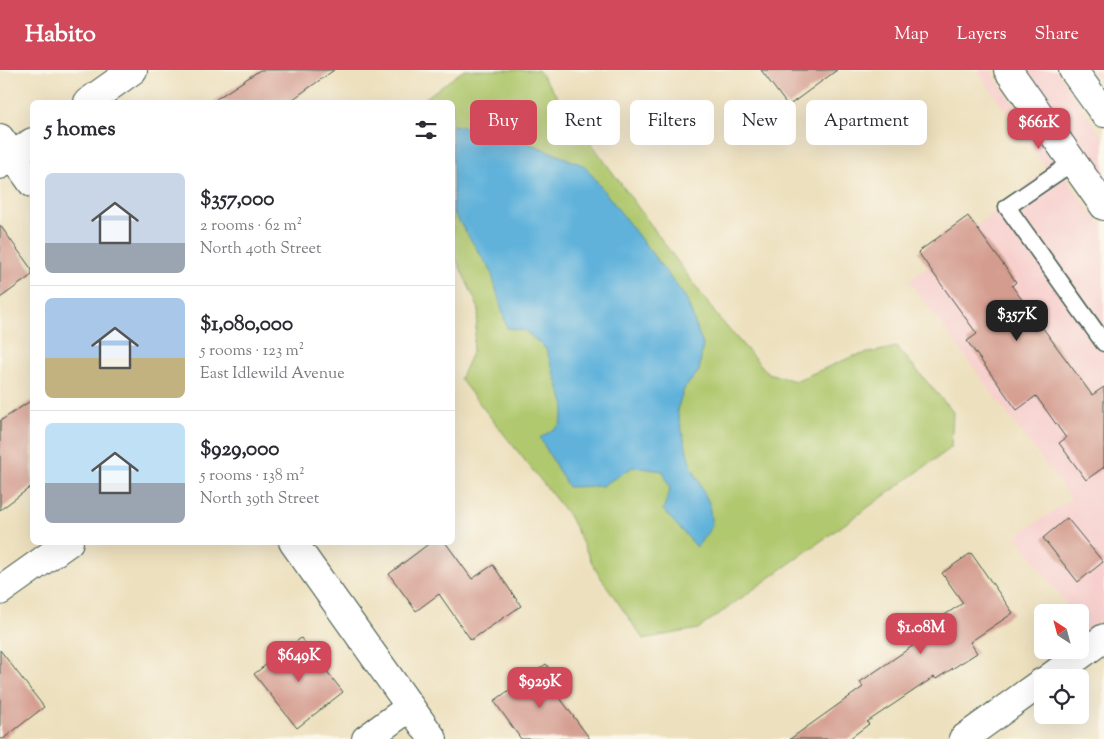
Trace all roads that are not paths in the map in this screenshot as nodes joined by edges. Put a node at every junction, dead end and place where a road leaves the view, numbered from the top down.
1 (133, 70) edge
2 (1008, 70) edge
3 (1073, 70) edge
4 (91, 100) edge
5 (1104, 113) edge
6 (11, 150) edge
7 (1073, 162) junction
8 (30, 180) edge
9 (1104, 206) edge
10 (1104, 343) edge
11 (65, 545) edge
12 (296, 545) edge
13 (0, 591) edge
14 (1104, 638) edge
15 (1061, 669) edge
16 (1034, 688) edge
17 (410, 707) junction
18 (366, 739) edge
19 (433, 739) edge
20 (963, 739) edge

1 - 4 street
2 - 7 street
3 - 5 street
6 - 8 street
7 - 9 street
7 - 10 lane
11 - 13 street
12 - 17 street
14 - 15 street
16 - 20 street
17 - 18 street
17 - 19 street

